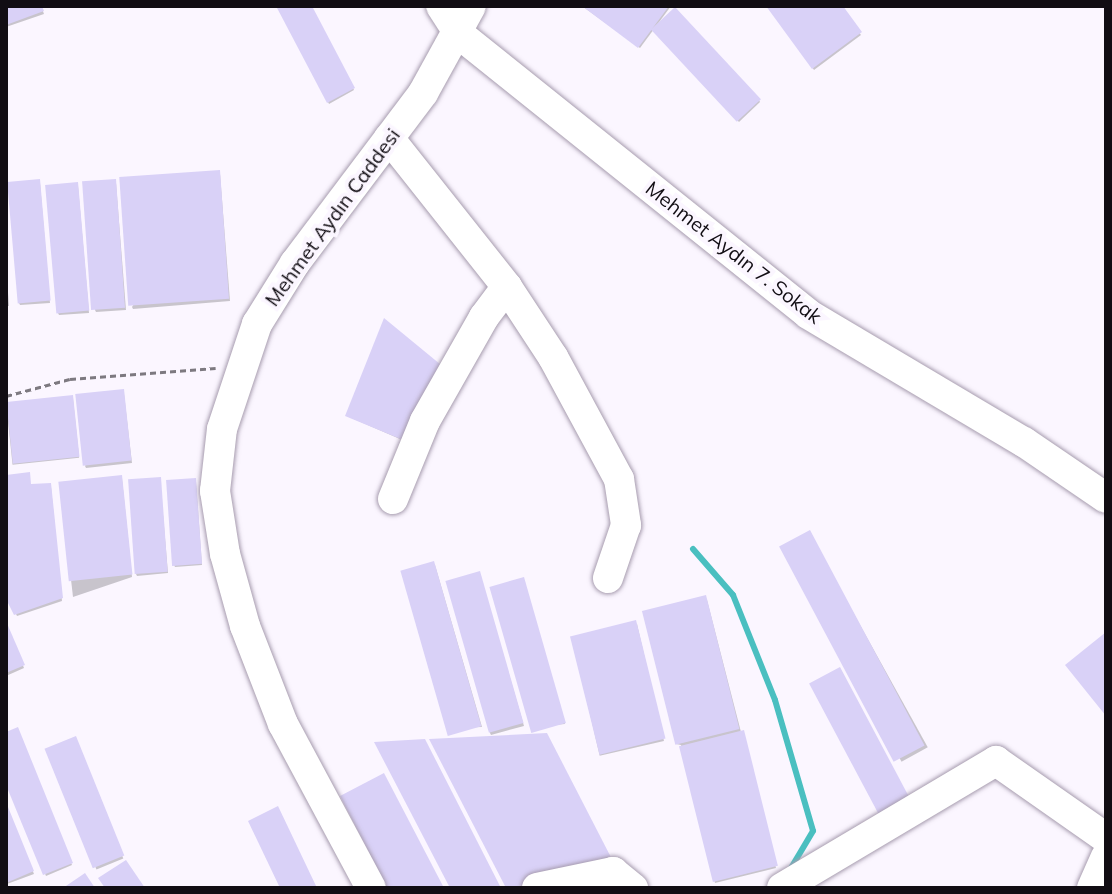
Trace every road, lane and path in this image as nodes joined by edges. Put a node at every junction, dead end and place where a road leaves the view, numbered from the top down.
1 (441, 6) edge
2 (471, 6) edge
3 (459, 34) junction
4 (389, 138) junction
5 (507, 287) junction
6 (239, 366) junction
7 (6, 396) edge
8 (1106, 498) edge
9 (393, 499) dead end
10 (608, 578) dead end
11 (1106, 838) edge
12 (1106, 857) edge
13 (792, 883) edge
14 (371, 888) edge
15 (537, 888) edge
16 (633, 888) edge
17 (1092, 888) edge

1 - 3 street, Mehmet Aydın 7. Sokak
2 - 3 street, Mehmet Aydın Caddesi
3 - 4 street, Mehmet Aydın Caddesi
3 - 8 street, Mehmet Aydın 7. Sokak
4 - 5 street
4 - 6 street, Mehmet Aydın Caddesi
5 - 9 street
5 - 10 street
6 - 7 path
6 - 14 street, Mehmet Aydın Caddesi
11 - 13 street
12 - 17 street
15 - 16 street

